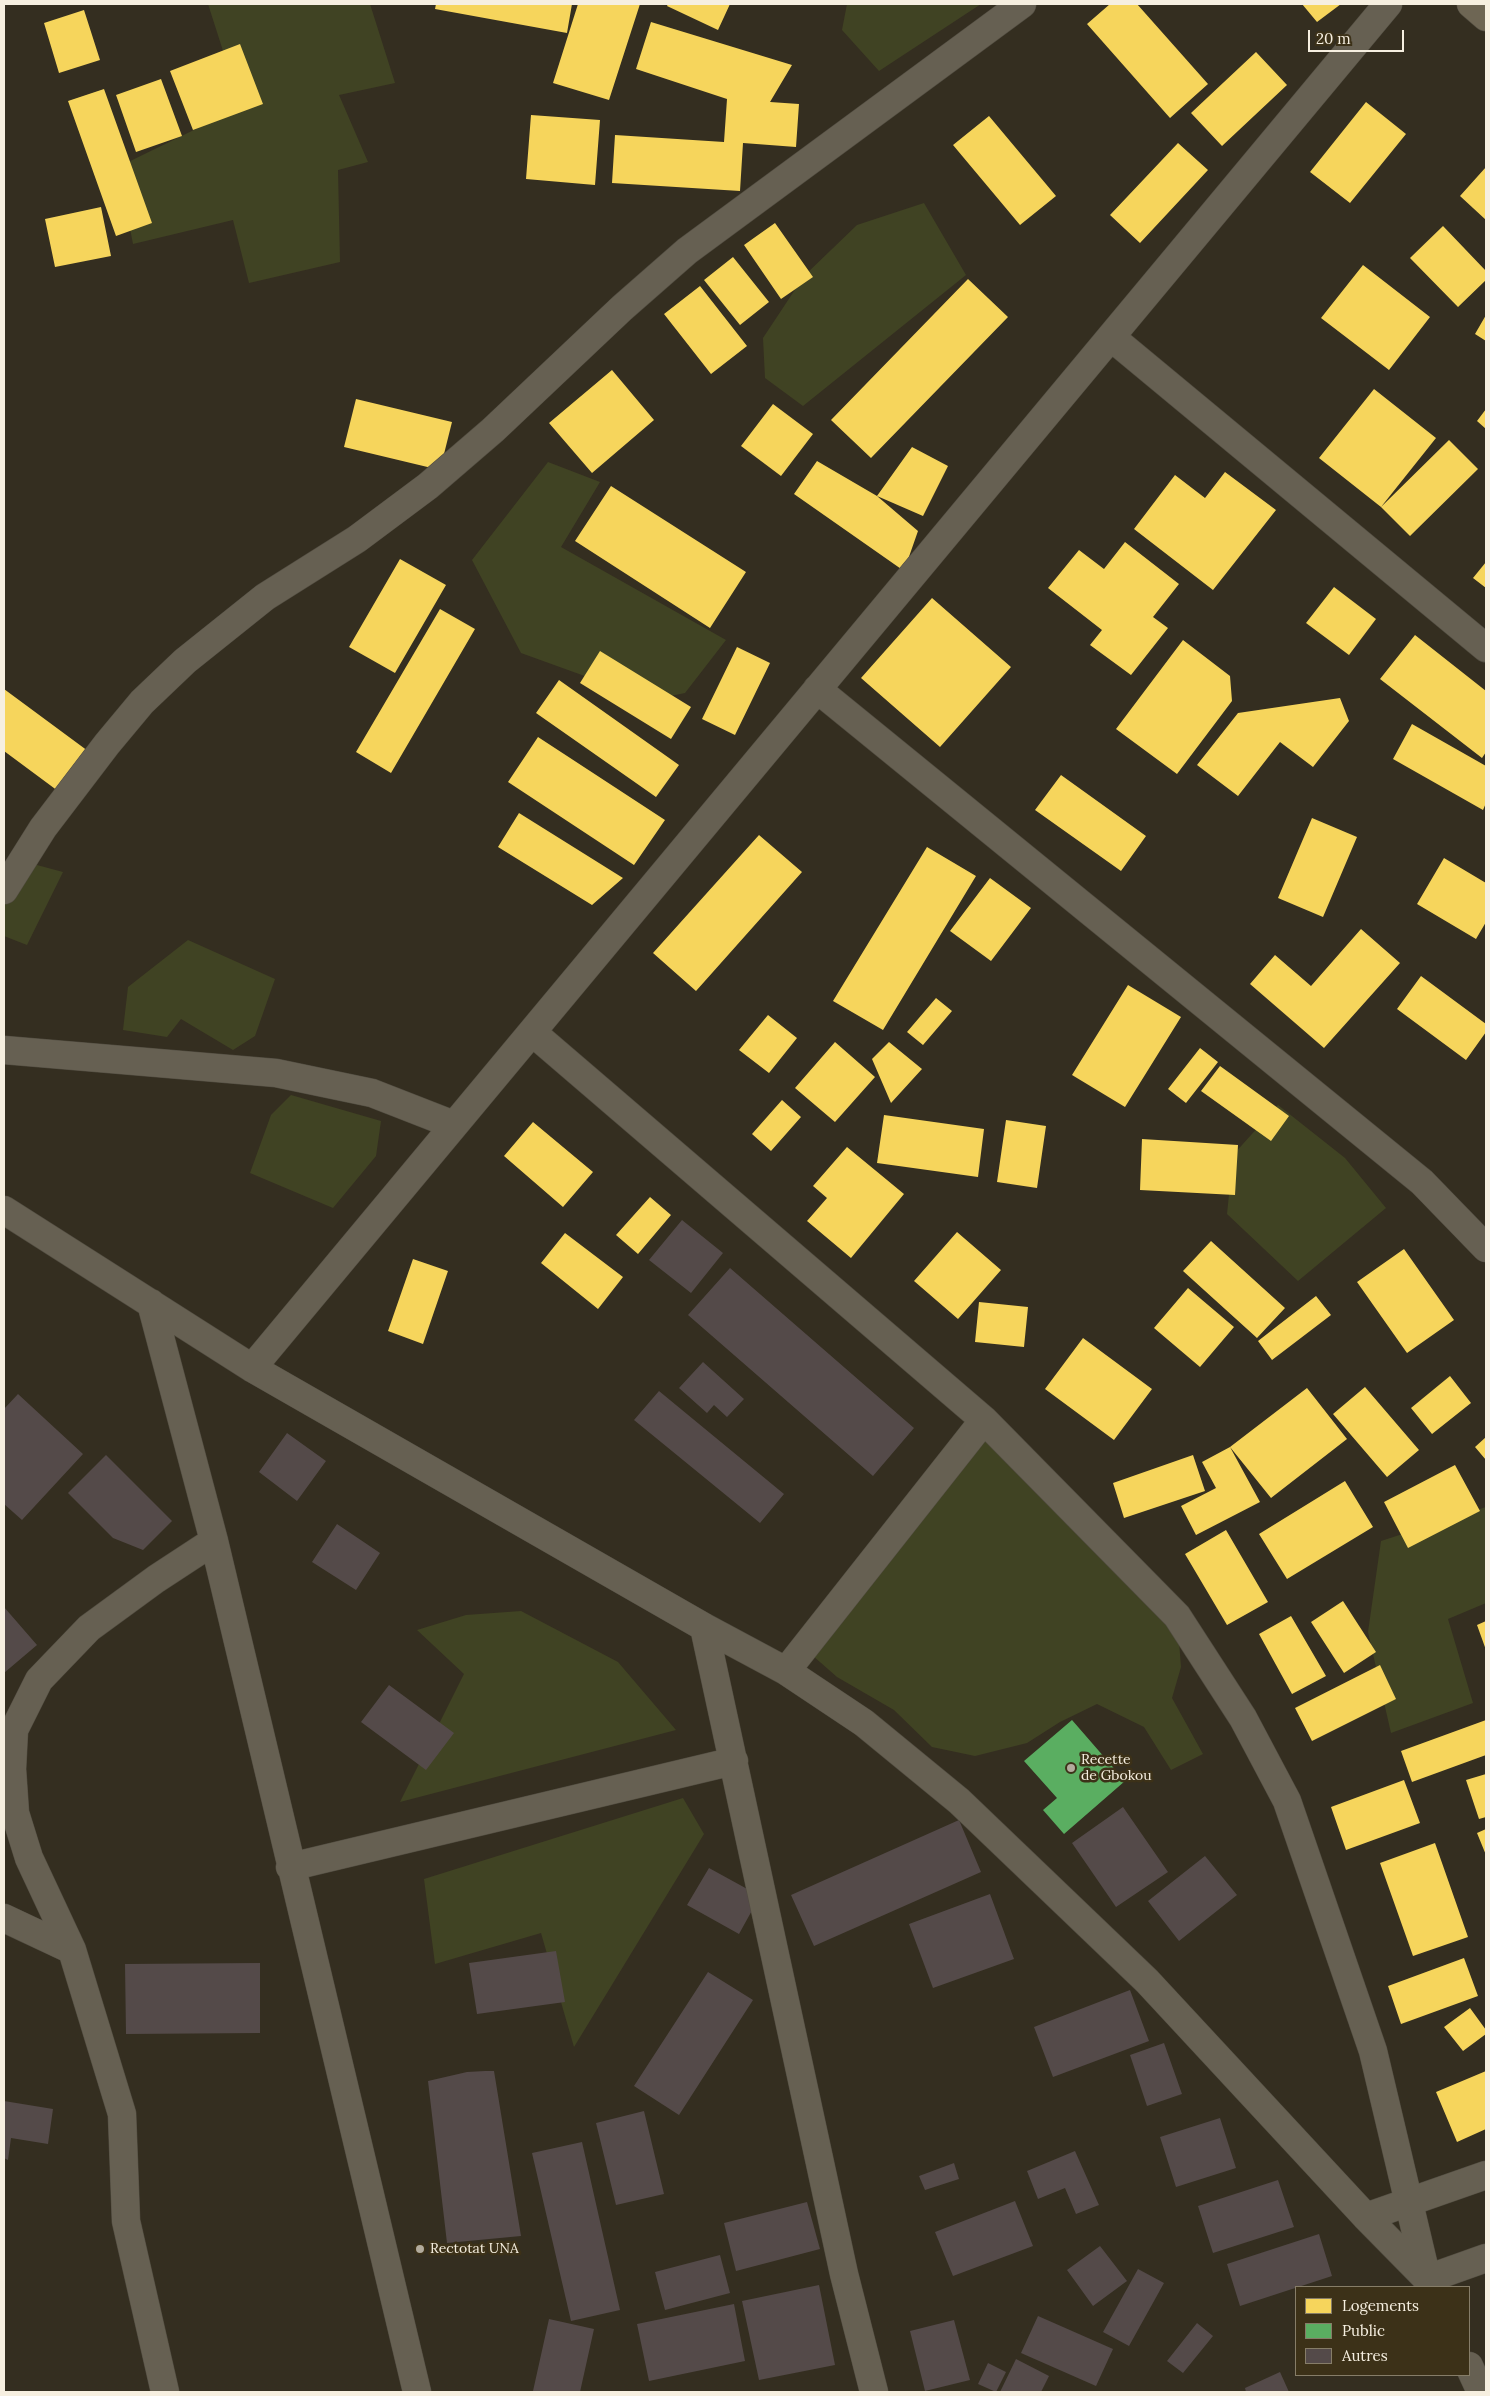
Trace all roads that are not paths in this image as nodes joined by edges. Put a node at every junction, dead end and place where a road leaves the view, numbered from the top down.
1 (1022, 4) edge
2 (1388, 4) edge
3 (1471, 4) edge
4 (1486, 16) edge
5 (1111, 337) junction
6 (1486, 648) edge
7 (818, 689) junction
8 (4, 890) edge
9 (532, 1032) junction
10 (4, 1050) edge
11 (454, 1125) junction
12 (4, 1210) edge
13 (1486, 1248) edge
14 (151, 1303) junction
15 (252, 1368) junction
16 (984, 1420) junction
17 (214, 1542) junction
18 (704, 1627) junction
19 (786, 1672) junction
20 (734, 1761) junction
21 (290, 1867) junction
22 (4, 1918) edge
23 (72, 1950) junction
24 (1486, 2175) edge
25 (1410, 2202) junction
26 (1366, 2217) junction
27 (1486, 2258) edge
28 (1429, 2283) edge
29 (1470, 2368) edge
30 (165, 2392) edge
31 (417, 2392) edge
32 (874, 2392) edge
33 (1481, 2392) edge

1 - 8 street
2 - 5 street
3 - 4 main road
5 - 6 street
5 - 7 street
7 - 9 street
7 - 13 street
9 - 11 street
9 - 16 street
10 - 11 street
11 - 15 street
12 - 14 street
14 - 15 street
14 - 17 street
15 - 18 street
16 - 19 street
16 - 25 street
17 - 21 street
17 - 23 street
18 - 19 street
18 - 20 street
19 - 26 street
20 - 21 street
20 - 32 street
21 - 31 street
22 - 23 street
23 - 30 street
24 - 25 street
25 - 26 street
25 - 28 street
26 - 28 street
27 - 28 street
29 - 33 street

